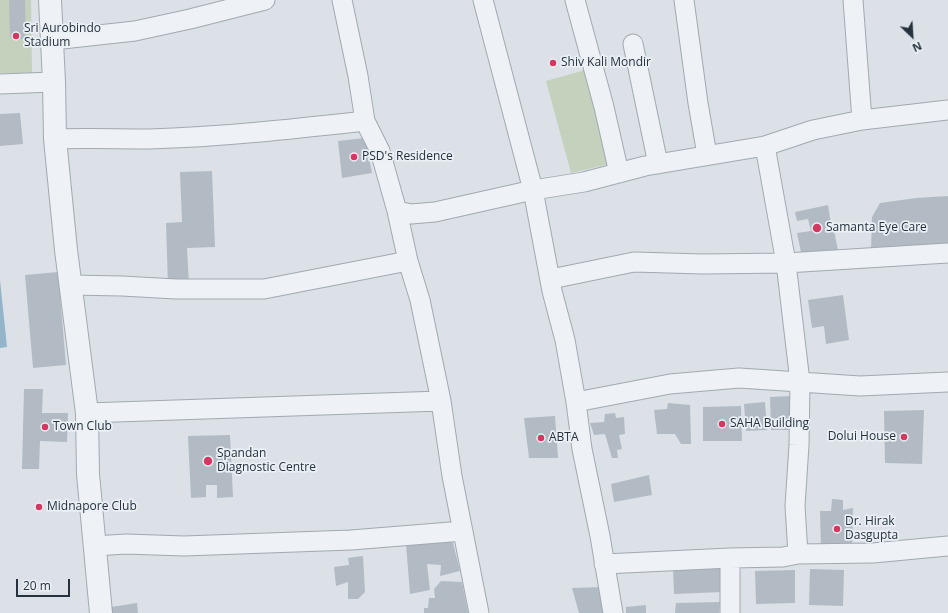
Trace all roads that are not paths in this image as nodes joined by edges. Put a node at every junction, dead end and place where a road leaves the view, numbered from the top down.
1 (50, 0) edge
2 (265, 0) edge
3 (342, 0) edge
4 (483, 0) edge
5 (575, 0) edge
6 (684, 0) edge
7 (853, 0) edge
8 (53, 40) junction
9 (633, 44) dead end
10 (54, 82) junction
11 (0, 84) edge
12 (948, 110) edge
13 (862, 120) junction
14 (365, 121) junction
15 (55, 139) junction
16 (765, 146) junction
17 (707, 155) junction
18 (658, 164) junction
19 (619, 173) junction
20 (533, 190) junction
21 (397, 211) junction
22 (948, 253) edge
23 (408, 262) junction
24 (786, 264) junction
25 (551, 279) junction
26 (70, 285) junction
27 (800, 382) junction
28 (948, 382) edge
29 (441, 401) junction
30 (576, 402) junction
31 (87, 413) junction
32 (463, 531) junction
33 (94, 546) junction
34 (948, 546) edge
35 (798, 554) junction
36 (730, 558) junction
37 (604, 564) junction
38 (101, 613) edge
39 (479, 613) edge
40 (613, 613) edge
41 (730, 613) edge

1 - 8 street
2 - 8 street
3 - 14 street
4 - 20 street
5 - 19 street
6 - 17 street
7 - 13 street
8 - 10 street
9 - 18 street
10 - 11 street
10 - 15 street
12 - 13 street
13 - 16 street
14 - 15 street
14 - 21 street
15 - 26 street
16 - 17 street
16 - 24 street
17 - 18 street
18 - 19 street
19 - 20 street
20 - 21 street
20 - 25 street
21 - 23 street
22 - 24 street
23 - 26 street
23 - 29 street
24 - 25 street
24 - 27 street
25 - 30 street
26 - 31 street
27 - 28 street
27 - 30 street
27 - 35 street
29 - 31 street
29 - 32 street
30 - 37 street
31 - 33 street
32 - 33 street
32 - 39 street
33 - 38 street
34 - 35 street
35 - 36 street
36 - 37 street
36 - 41 street
37 - 40 street

